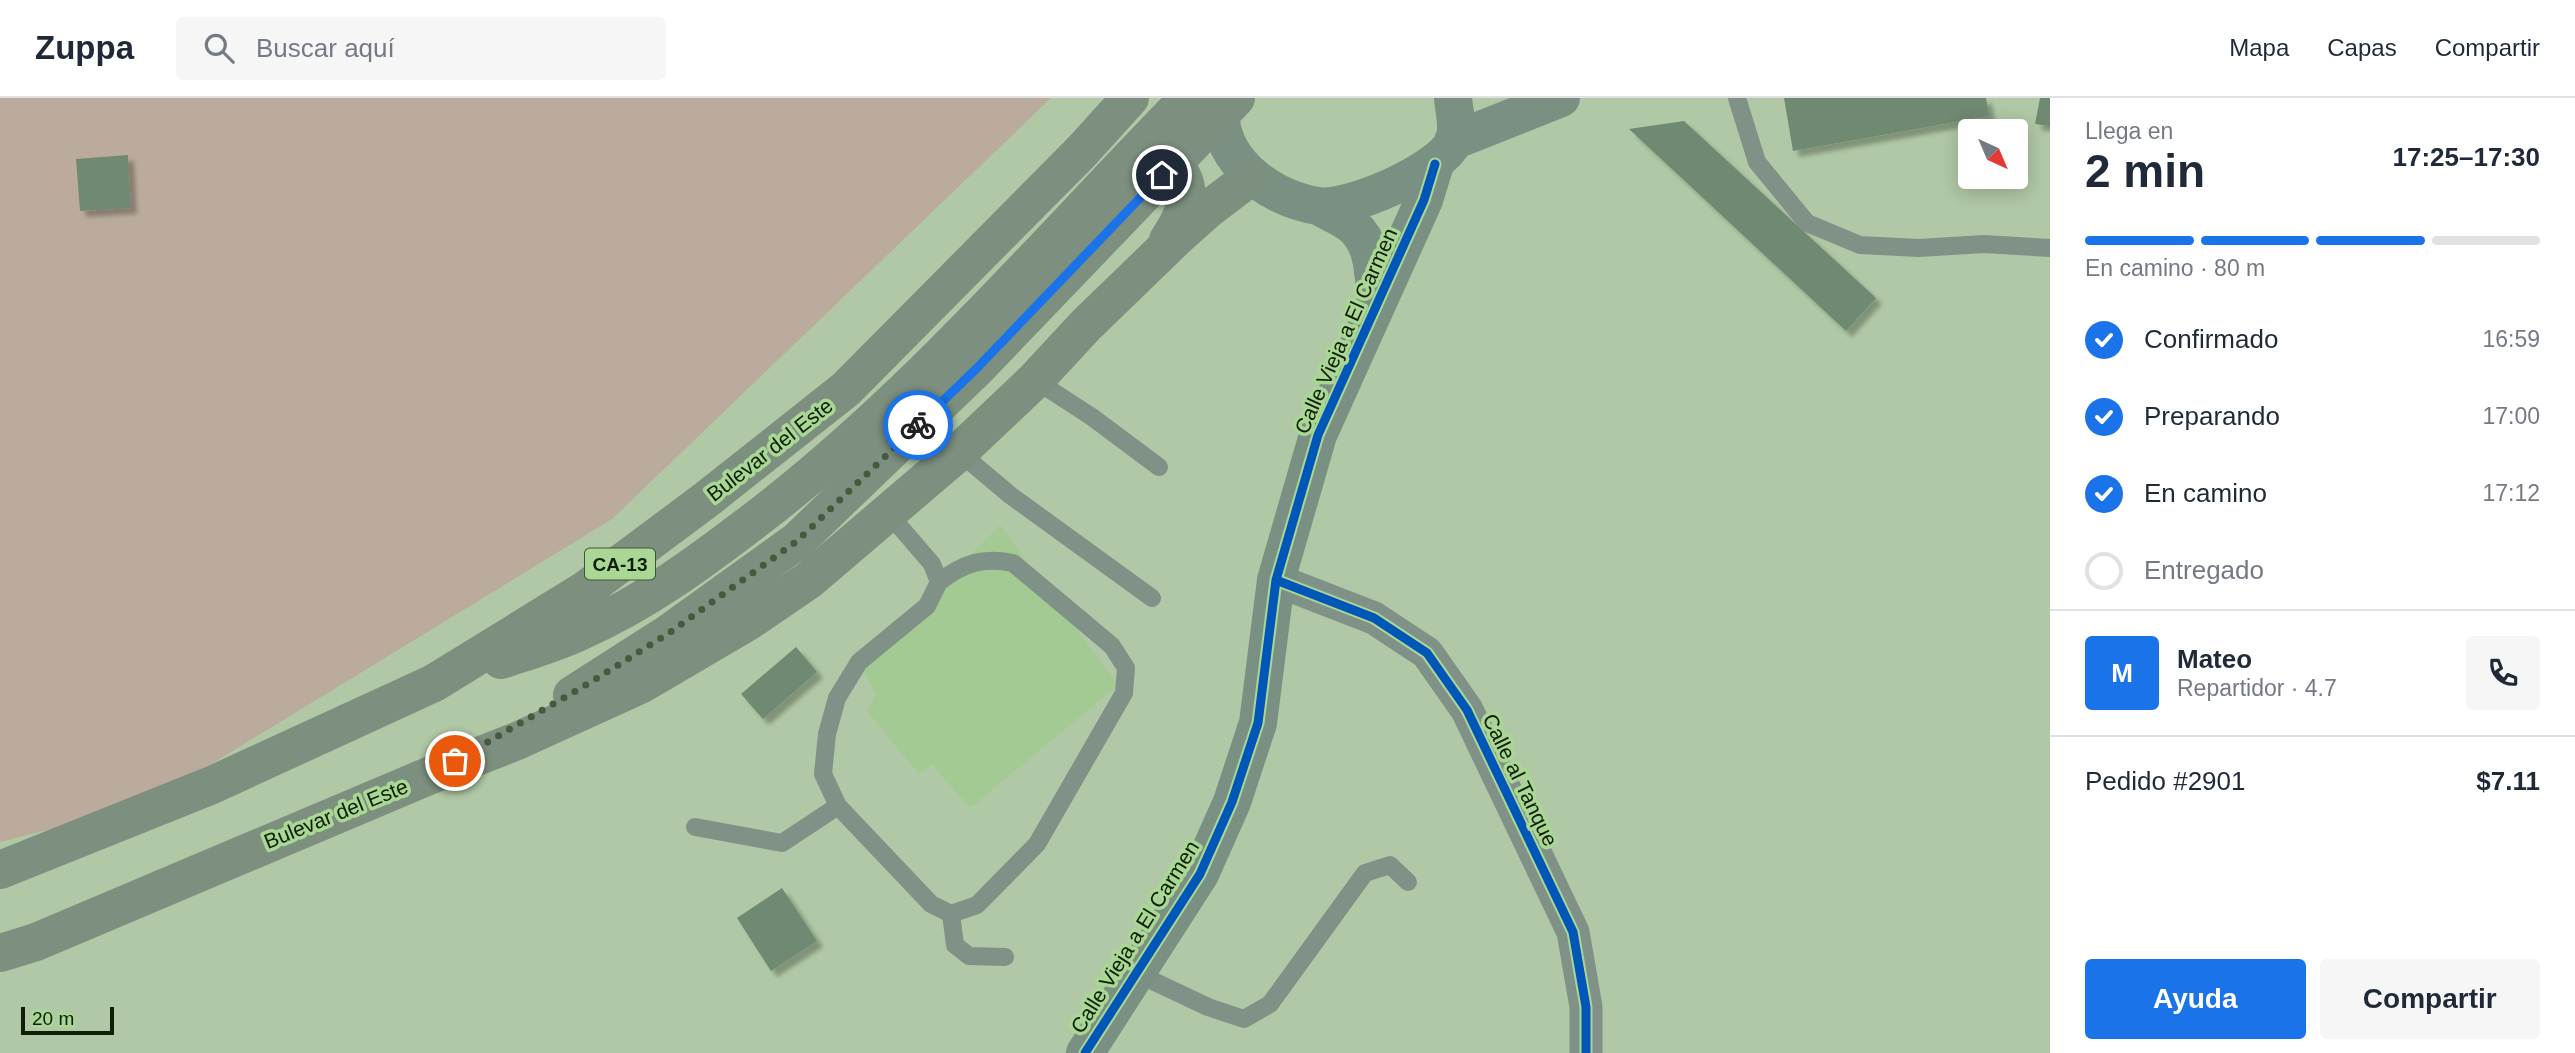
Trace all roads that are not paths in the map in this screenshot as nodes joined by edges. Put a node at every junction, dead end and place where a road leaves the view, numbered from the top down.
1 (1130, 98) edge
2 (1188, 98) edge
3 (1222, 98) edge
4 (1236, 98) edge
5 (1453, 98) edge
6 (1560, 98) edge
7 (1737, 98) edge
8 (1444, 153) junction
9 (1252, 176) junction
10 (1098, 191) junction
11 (1320, 207) junction
12 (2050, 248) edge
13 (1141, 271) junction
14 (1377, 304) junction
15 (1035, 380) junction
16 (959, 452) junction
17 (1159, 467) dead end
18 (889, 514) junction
19 (1276, 580) junction
20 (939, 582) junction
21 (1152, 598) dead end
22 (434, 682) junction
23 (431, 775) junction
24 (838, 806) junction
25 (695, 827) dead end
26 (0, 870) edge
27 (1408, 882) dead end
28 (951, 914) junction
29 (0, 953) edge
30 (1005, 957) dead end
31 (1136, 973) junction
32 (1085, 1053) edge
33 (1586, 1053) edge

1 - 22 highway, Bulevar del Este / CA-13
2 - 10 highway
3 - 9 street, Calle Vieja a El Carmen
4 - 23 highway, Bulevar del Este, bridge
5 - 8 street, Calle Vieja a El Carmen
6 - 8 street
7 - 12 lane
8 - 11 street
8 - 14 street, Calle Vieja a El Carmen
9 - 11 street, Calle Vieja a El Carmen
9 - 13 highway
10 - 13 highway
10 - 22 highway
11 - 14 street, Calle Vieja a El Carmen
13 - 15 highway
14 - 19 street, Calle Vieja a El Carmen
15 - 16 highway
15 - 17 lane
16 - 18 highway
16 - 21 lane
18 - 20 lane
18 - 23 highway
19 - 31 street, Calle Vieja a El Carmen
19 - 33 street, Calle al Tanque
20 - 24 lane
20 - 28 lane
22 - 26 highway, Bulevar del Este / CA-13
23 - 29 highway, Bulevar del Este
24 - 25 lane
24 - 28 lane
27 - 31 lane
28 - 30 lane
31 - 32 street, Calle Vieja a El Carmen

